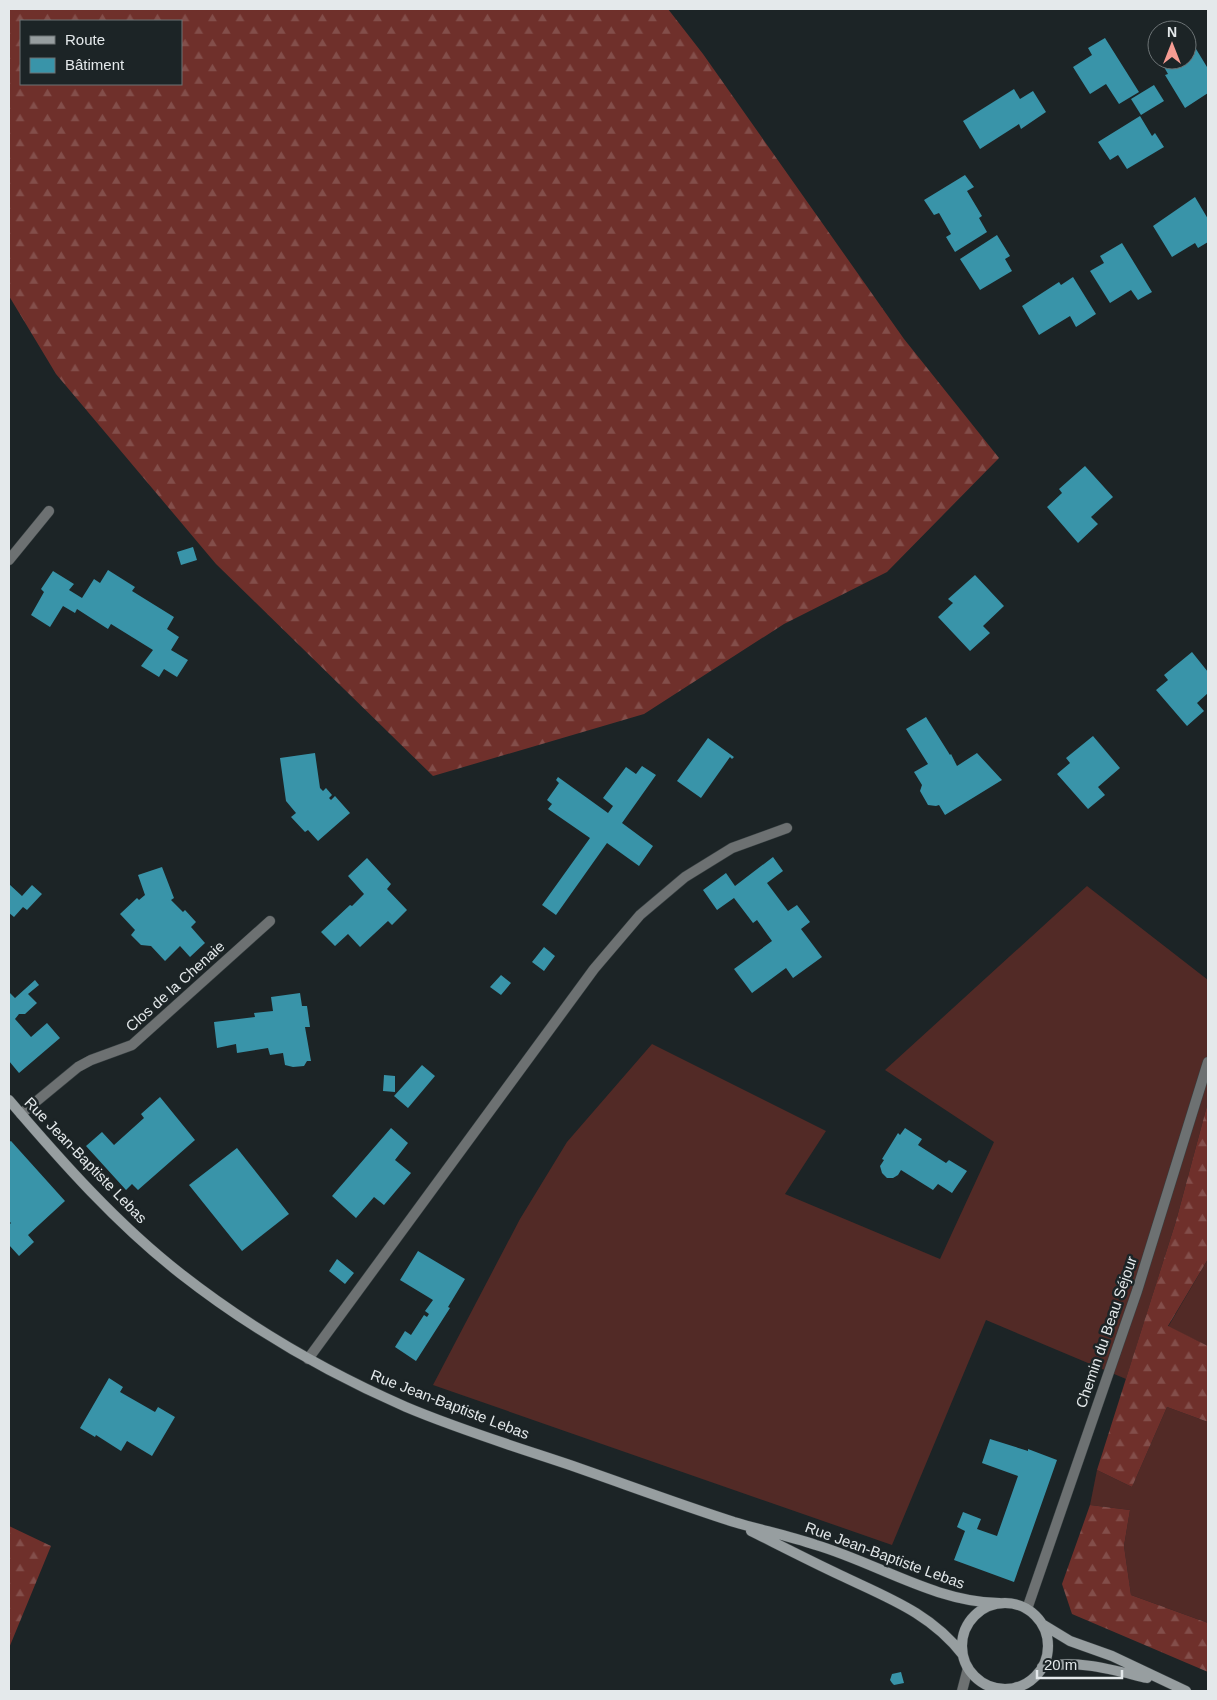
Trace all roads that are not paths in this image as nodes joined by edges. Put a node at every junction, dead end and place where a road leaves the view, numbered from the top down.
1 (49, 511) dead end
2 (9, 560) edge
3 (787, 828) dead end
4 (270, 921) dead end
5 (1208, 1062) edge
6 (9, 1100) edge
7 (21, 1114) junction
8 (308, 1359) junction
9 (733, 1521) junction
10 (999, 1603) junction
11 (1027, 1609) junction
12 (1042, 1624) junction
13 (963, 1655) junction
14 (1042, 1667) junction
15 (968, 1668) junction
16 (1165, 1683) junction
17 (1014, 1689) edge
18 (962, 1691) edge
19 (1186, 1691) edge

1 - 2 street
3 - 8 street
4 - 7 street, Clos de la Chenaie
5 - 11 street, Chemin du Beau Séjour
6 - 7 main road, Rue Jean-Baptiste Lebas
7 - 8 main road, Rue Jean-Baptiste Lebas
8 - 9 main road, Rue Jean-Baptiste Lebas
9 - 10 main road, Rue Jean-Baptiste Lebas
9 - 13 main road, Rue Jean-Baptiste Lebas
10 - 11 main road
10 - 13 main road
11 - 12 main road
12 - 14 main road
12 - 16 main road
13 - 15 main road
14 - 16 main road
14 - 17 main road
15 - 17 main road
15 - 18 street
16 - 19 main road

